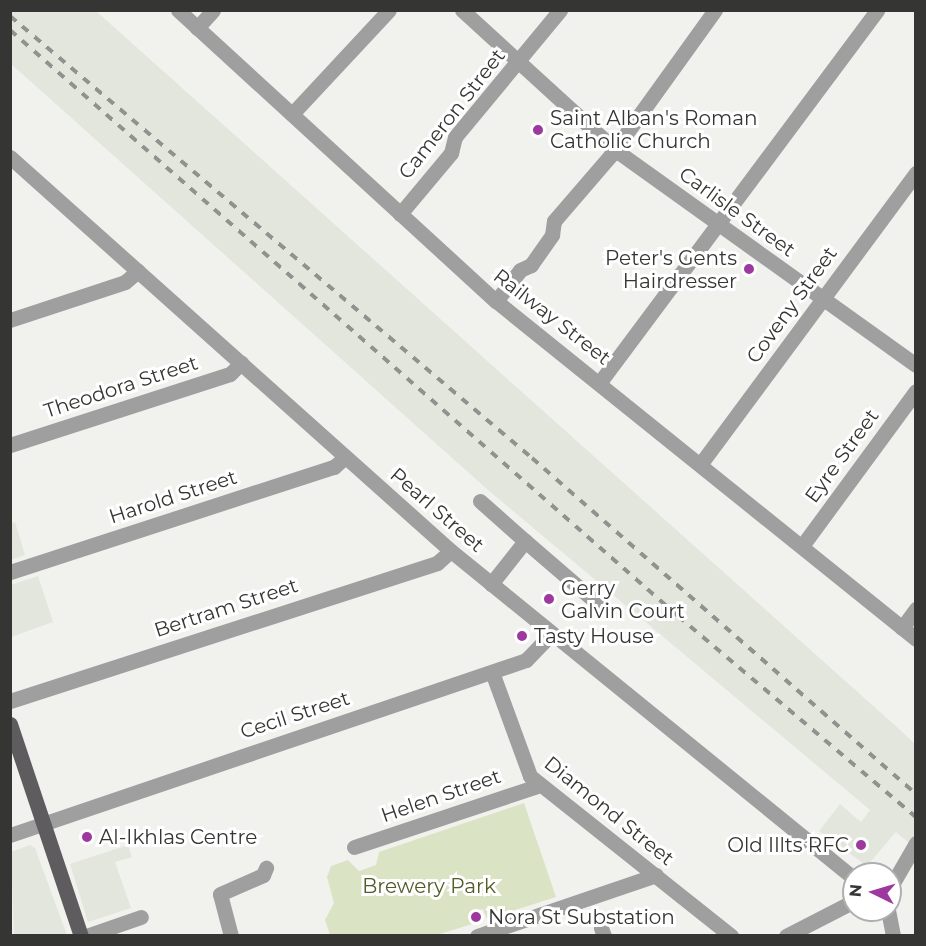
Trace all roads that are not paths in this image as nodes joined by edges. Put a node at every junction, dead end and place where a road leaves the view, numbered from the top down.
1 (178, 10) edge
2 (213, 10) edge
3 (389, 10) edge
4 (462, 10) edge
5 (560, 10) edge
6 (715, 10) edge
7 (877, 10) edge
8 (197, 28) junction
9 (518, 63) junction
10 (292, 114) junction
11 (614, 149) junction
12 (10, 157) edge
13 (915, 173) edge
14 (400, 214) junction
15 (718, 224) junction
16 (138, 271) junction
17 (822, 299) junction
18 (496, 301) junction
19 (10, 320) edge
20 (241, 363) junction
21 (915, 365) edge
22 (600, 382) junction
23 (915, 391) edge
24 (10, 445) edge
25 (345, 457) junction
26 (702, 462) junction
27 (480, 501) dead end
28 (525, 541) junction
29 (802, 546) junction
30 (451, 551) junction
31 (10, 572) edge
32 (491, 584) junction
33 (604, 609) dead end
34 (915, 609) edge
35 (902, 628) junction
36 (551, 634) junction
37 (915, 639) edge
38 (492, 672) junction
39 (10, 700) edge
40 (10, 724) edge
41 (540, 785) junction
42 (43, 822) junction
43 (10, 835) edge
44 (915, 844) edge
45 (354, 847) dead end
46 (902, 867) edge
47 (266, 868) dead end
48 (842, 869) edge
49 (656, 875) junction
50 (842, 907) edge
51 (141, 917) dead end
52 (81, 936) edge
53 (86, 936) edge
54 (231, 936) edge
55 (477, 936) edge
56 (731, 936) edge
57 (786, 936) edge

1 - 8 street, Railway Street
2 - 8 street
3 - 10 street
4 - 9 street, Carlisle Street
5 - 9 street, Cameron Street
6 - 11 street
7 - 15 street
8 - 10 street, Railway Street
9 - 11 street, Carlisle Street
9 - 14 street, Cameron Street
10 - 14 street, Railway Street
11 - 15 street, Carlisle Street
11 - 18 street
12 - 16 street, Pearl Street
13 - 17 street, Coveny Street
14 - 18 street, Railway Street
15 - 17 street, Carlisle Street
15 - 22 street
16 - 19 street
16 - 20 street, Pearl Street
17 - 21 street, Carlisle Street
17 - 26 street, Coveny Street
18 - 22 street, Railway Street
20 - 24 street, Theodora Street
20 - 25 street, Pearl Street
22 - 26 street, Railway Street
23 - 29 street, Eyre Street
25 - 30 street, Pearl Street
25 - 31 street, Harold Street
26 - 29 street, Railway Street
27 - 28 street
28 - 32 street
28 - 33 street
29 - 35 street, Railway Street
30 - 32 street, Pearl Street
30 - 39 street, Bertram Street
32 - 36 street, Pearl Street
34 - 35 street
35 - 37 street, Railway Street
36 - 38 street, Cecil Street
36 - 48 street, Pearl Street
38 - 41 street, Diamond Street
38 - 42 street, Cecil Street
40 - 42 main road
41 - 45 street, Helen Street
41 - 49 street, Diamond Street
42 - 43 street, Cecil Street
42 - 52 main road
44 - 46 street
47 - 54 street
49 - 55 street
49 - 56 street, Diamond Street
50 - 57 street
51 - 53 street

